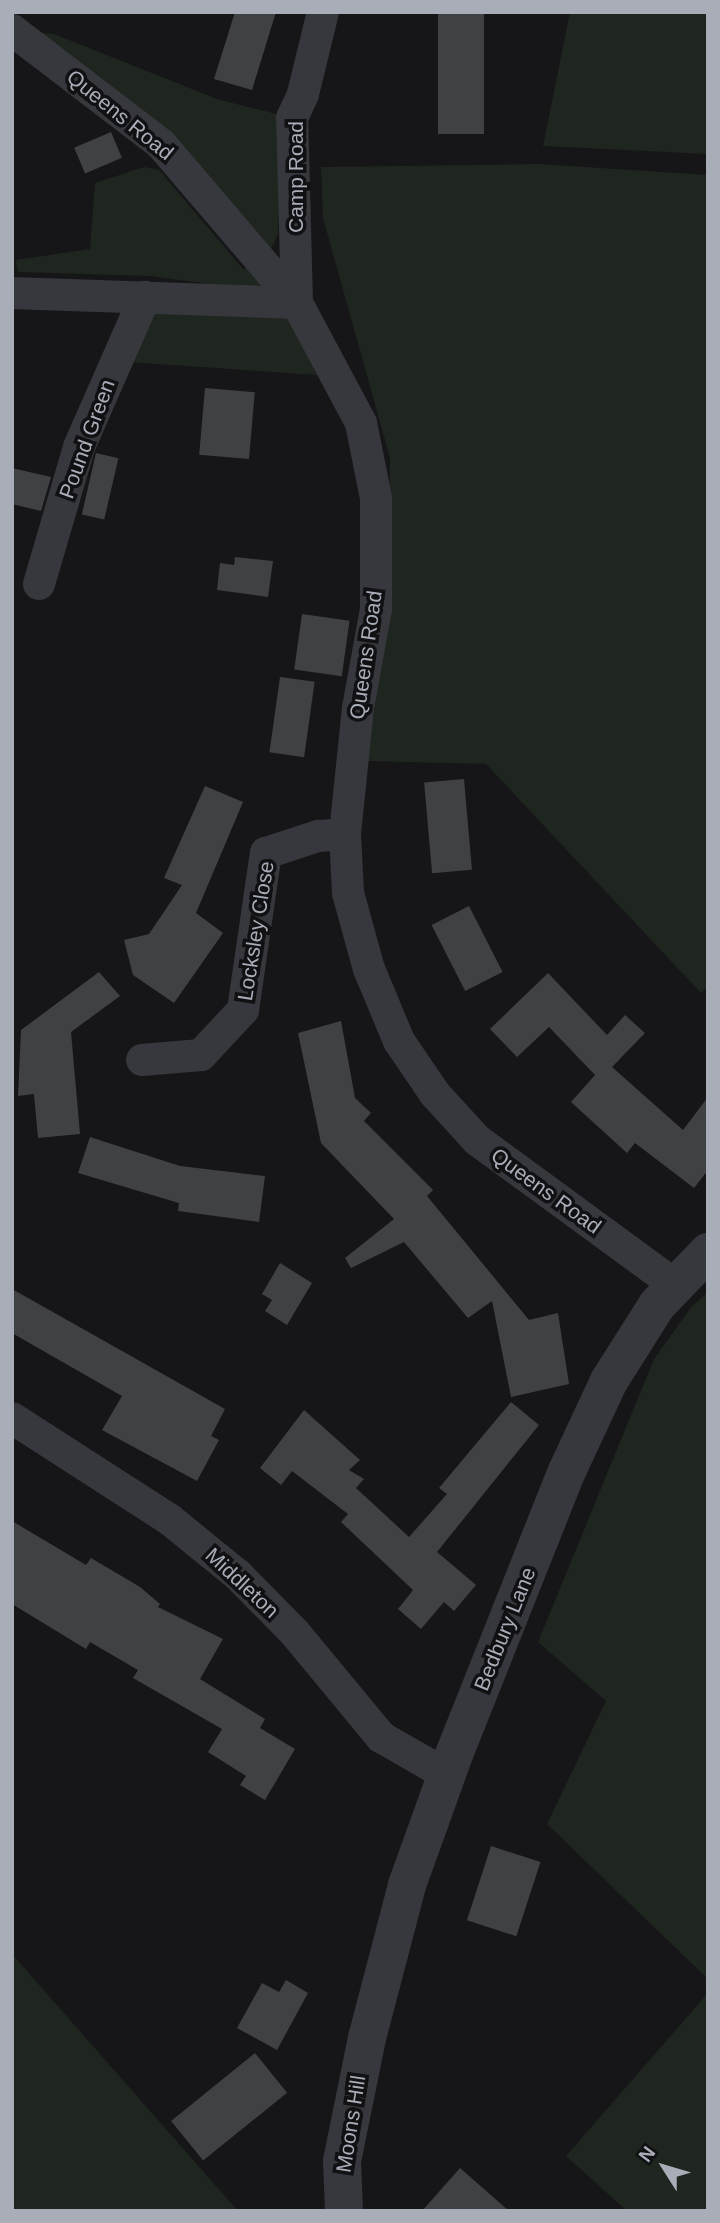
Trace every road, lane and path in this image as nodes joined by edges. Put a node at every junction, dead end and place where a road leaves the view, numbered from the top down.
1 (323, 12) edge
2 (12, 30) edge
3 (12, 293) edge
4 (145, 298) junction
5 (297, 303) junction
6 (39, 584) dead end
7 (345, 834) junction
8 (142, 1060) dead end
9 (708, 1252) edge
10 (674, 1284) junction
11 (12, 1418) edge
12 (447, 1775) junction
13 (367, 2038) joint
14 (344, 2211) edge

1 - 5 street, Camp Road
2 - 5 street, Queens Road
3 - 4 street
4 - 5 street
4 - 6 street, Pound Green
5 - 7 street, Queens Road
7 - 8 street, Locksley Close
7 - 10 street, Queens Road
9 - 10 street, Bedbury Lane
10 - 12 street, Bedbury Lane
11 - 12 street, Middleton
12 - 13 street, Bedbury Lane
13 - 14 street, Moons Hill

